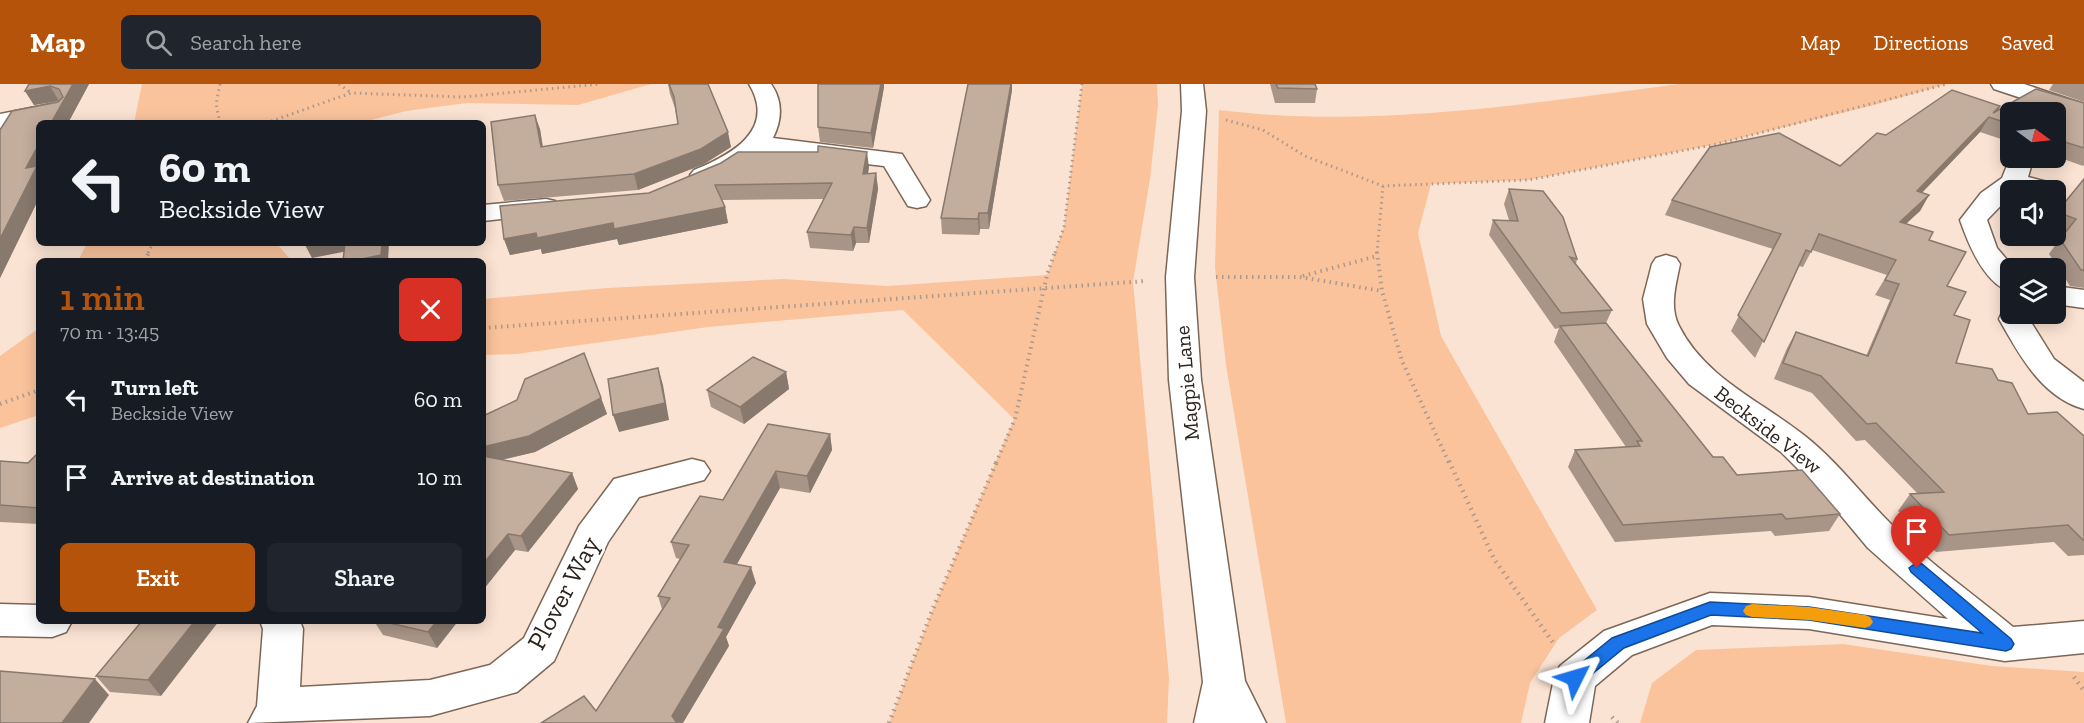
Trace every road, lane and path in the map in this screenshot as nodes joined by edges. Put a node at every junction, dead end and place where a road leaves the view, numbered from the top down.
1 (220, 84) edge
2 (339, 84) edge
3 (600, 84) edge
4 (760, 84) edge
5 (1082, 84) edge
6 (1947, 84) edge
7 (2002, 84) edge
8 (351, 93) junction
9 (1193, 98) edge
10 (58, 110) edge
11 (2084, 112) edge
12 (219, 120) edge
13 (274, 120) edge
14 (0, 121) edge
15 (756, 144) junction
16 (2008, 180) edge
17 (2031, 180) edge
18 (684, 183) edge
19 (1383, 186) junction
20 (2000, 189) edge
21 (916, 200) dead end
22 (574, 204) edge
23 (486, 213) edge
24 (1377, 256) junction
25 (1666, 264) dead end
26 (2000, 270) edge
27 (1179, 277) junction
28 (1300, 277) junction
29 (1045, 291) junction
30 (1382, 291) junction
31 (2066, 296) edge
32 (2084, 298) edge
33 (2017, 324) edge
34 (486, 328) edge
35 (36, 391) edge
36 (2084, 399) edge
37 (0, 405) edge
38 (692, 471) dead end
39 (0, 620) edge
40 (36, 621) edge
41 (281, 624) edge
42 (2084, 637) edge
43 (2006, 644) junction
44 (1575, 678) junction
45 (1224, 682) junction
46 (274, 715) edge
47 (889, 723) edge
48 (1216, 723) edge
49 (1244, 723) edge
50 (1567, 723) edge

1 - 12 path
2 - 8 path
3 - 8 path
4 - 15 street
5 - 29 path
6 - 19 path
7 - 11 street
8 - 13 path
9 - 19 path
9 - 27 street, Magpie Lane
10 - 14 street
15 - 18 street
15 - 21 street
16 - 17 street
19 - 24 path
20 - 26 street
22 - 23 street
24 - 28 path
24 - 30 path
25 - 43 street, Beckside View
27 - 28 path
27 - 29 path
27 - 45 street, Magpie Lane
28 - 30 path
29 - 34 path
29 - 47 path
30 - 44 path
31 - 32 street
33 - 36 street
35 - 37 path
38 - 46 street, Plover Way
39 - 40 street
41 - 46 street
42 - 43 street
43 - 44 street
44 - 50 street
45 - 48 street, Magpie Lane
45 - 49 street, Magpie Lane

